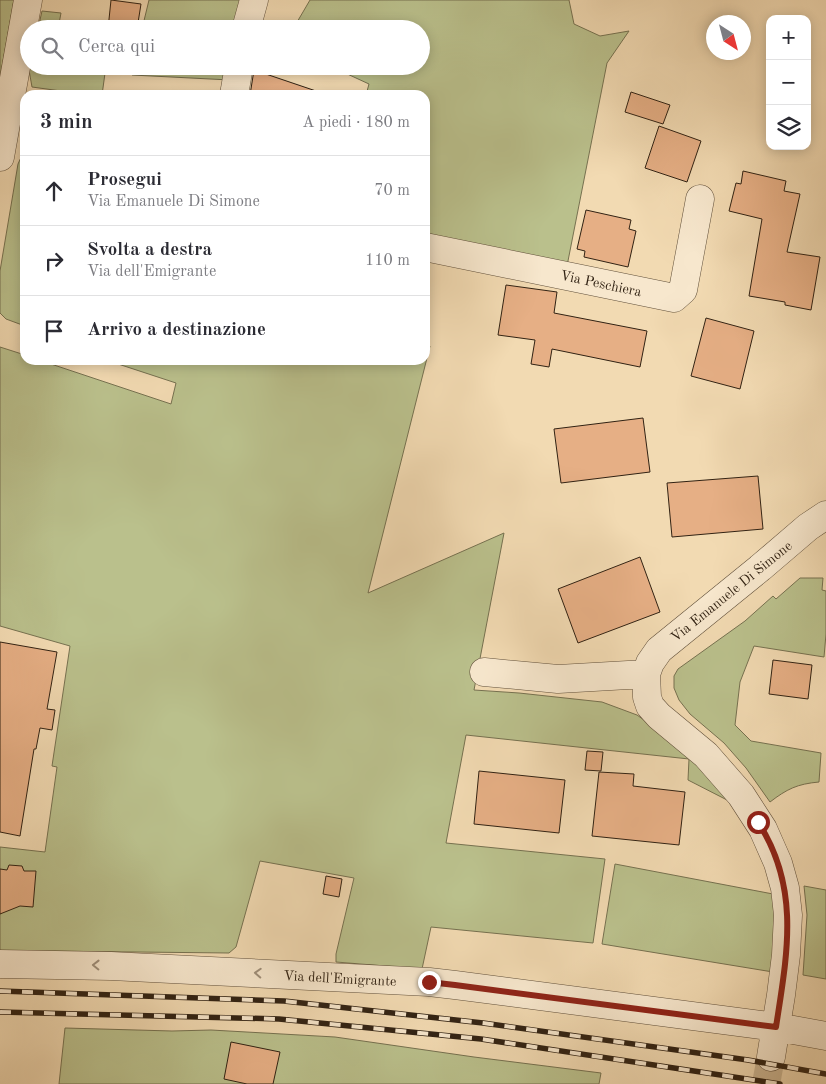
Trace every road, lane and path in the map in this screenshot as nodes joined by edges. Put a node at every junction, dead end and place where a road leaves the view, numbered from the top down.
1 (28, 0) edge
2 (254, 0) edge
3 (25, 20) edge
4 (248, 20) edge
5 (20, 63) edge
6 (237, 75) edge
7 (235, 90) edge
8 (10, 141) edge
9 (700, 199) dead end
10 (430, 248) edge
11 (826, 515) edge
12 (484, 672) dead end
13 (646, 674) junction
14 (0, 964) edge
15 (776, 1027) junction
16 (826, 1036) edge
17 (771, 1057) tunnel mouth

1 - 3 street
2 - 4 street
5 - 8 street
6 - 7 street
9 - 10 street, Via Peschiera
11 - 13 street, Via Emanuele Di Simone
12 - 13 street
13 - 15 street
15 -> 14 street, Via dell'Emigrante
15 - 16 street, Via dell'Emigrante
15 - 17 street

